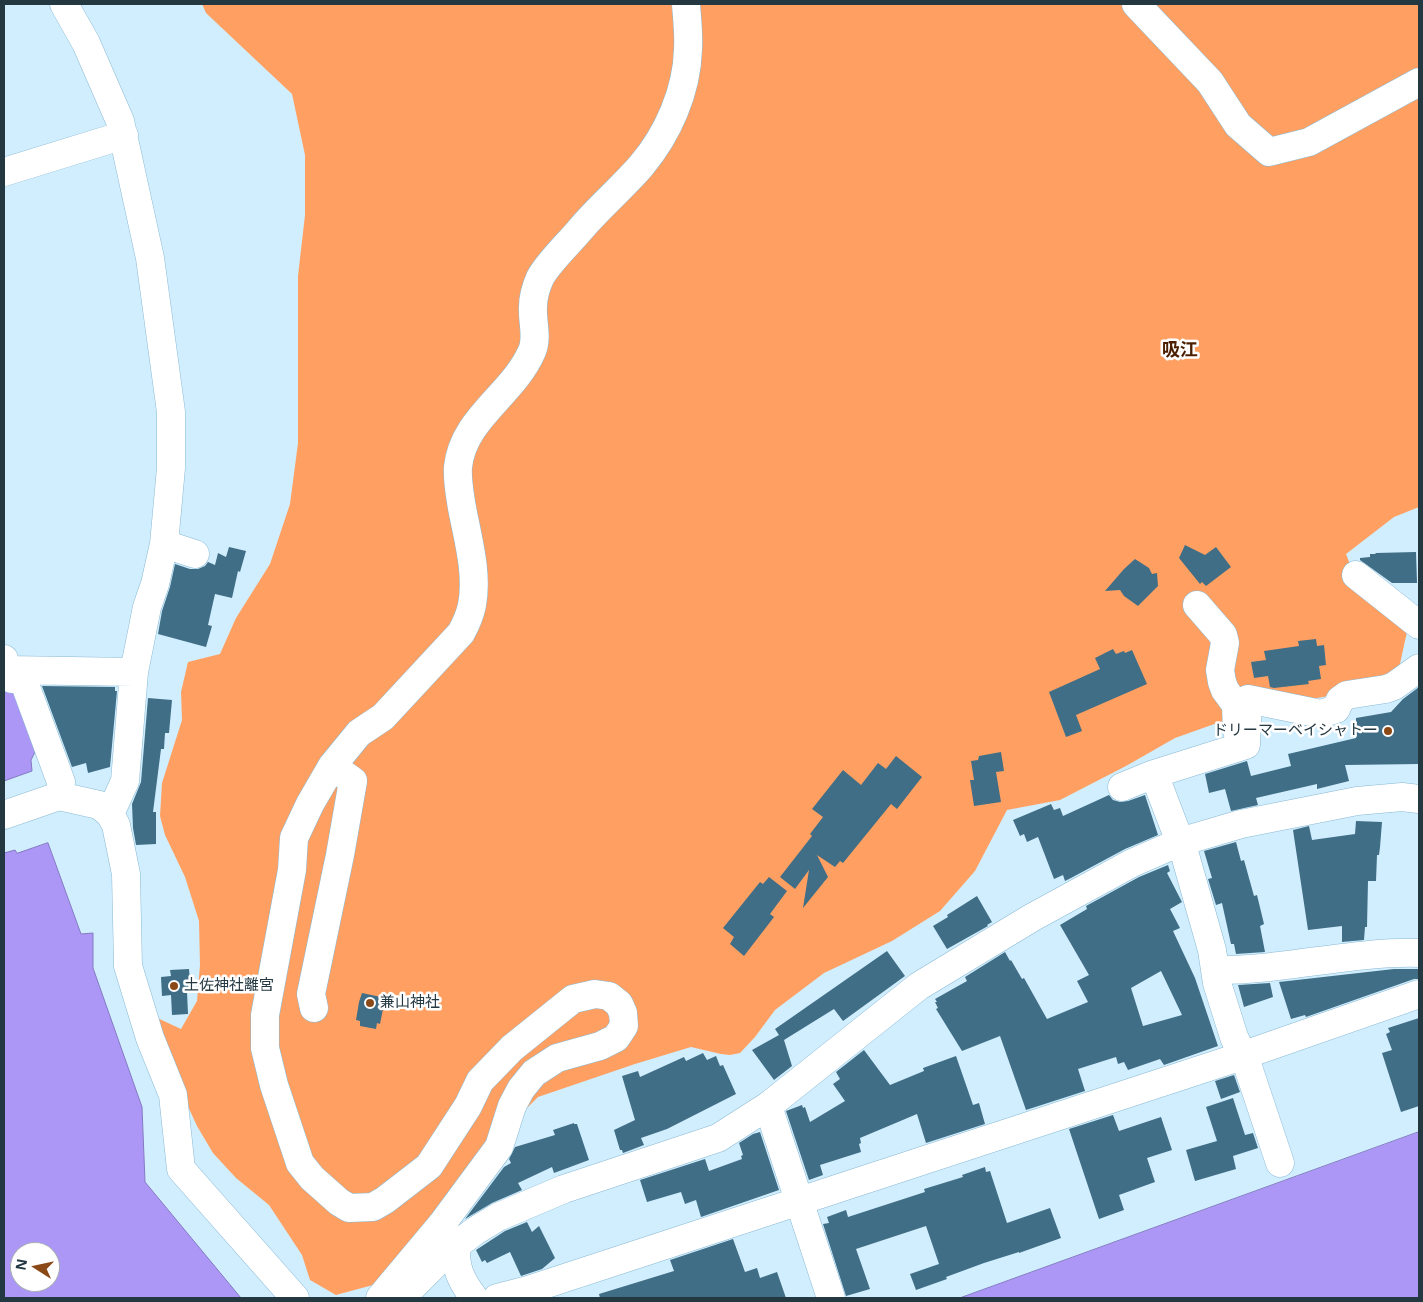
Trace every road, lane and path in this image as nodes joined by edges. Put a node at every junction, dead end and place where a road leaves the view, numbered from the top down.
1 (64, 4) edge
2 (686, 4) edge
3 (1136, 4) edge
4 (1419, 82) edge
5 (124, 135) junction
6 (4, 172) edge
7 (164, 544) junction
8 (195, 554) dead end
9 (1356, 575) dead end
10 (1197, 605) dead end
11 (1419, 626) edge
12 (6, 664) edge
13 (1419, 668) edge
14 (134, 672) junction
15 (1237, 748) junction
16 (332, 766) junction
17 (1154, 774) junction
18 (61, 782) dead end
19 (1122, 787) dead end
20 (1419, 799) edge
21 (110, 814) junction
22 (4, 815) edge
23 (1180, 842) junction
24 (1419, 952) edge
25 (1215, 970) junction
26 (1419, 994) edge
27 (314, 1008) dead end
28 (1242, 1056) junction
29 (768, 1106) junction
30 (1280, 1164) dead end
31 (798, 1201) junction
32 (456, 1246) junction
33 (295, 1298) edge
34 (380, 1298) edge
35 (401, 1298) edge
36 (474, 1298) edge
37 (497, 1298) edge
38 (831, 1298) edge

1 - 5 street
2 - 16 street
3 - 4 street
5 - 6 street
5 - 7 street
7 - 8 street
7 - 14 street
9 - 11 street
10 - 15 street
12 - 14 street
12 - 18 street
13 - 15 street
14 - 21 street
15 - 17 street
16 - 27 street
16 - 34 street
17 - 19 street
17 - 23 street
20 - 23 street
21 - 22 street
21 - 33 street
23 - 25 street
23 - 29 street
24 - 25 street
25 - 28 street
26 - 28 street
28 - 30 street
28 - 31 street
29 - 31 street
29 - 32 street
31 - 37 street
31 - 38 street
32 - 35 street
32 - 36 street

